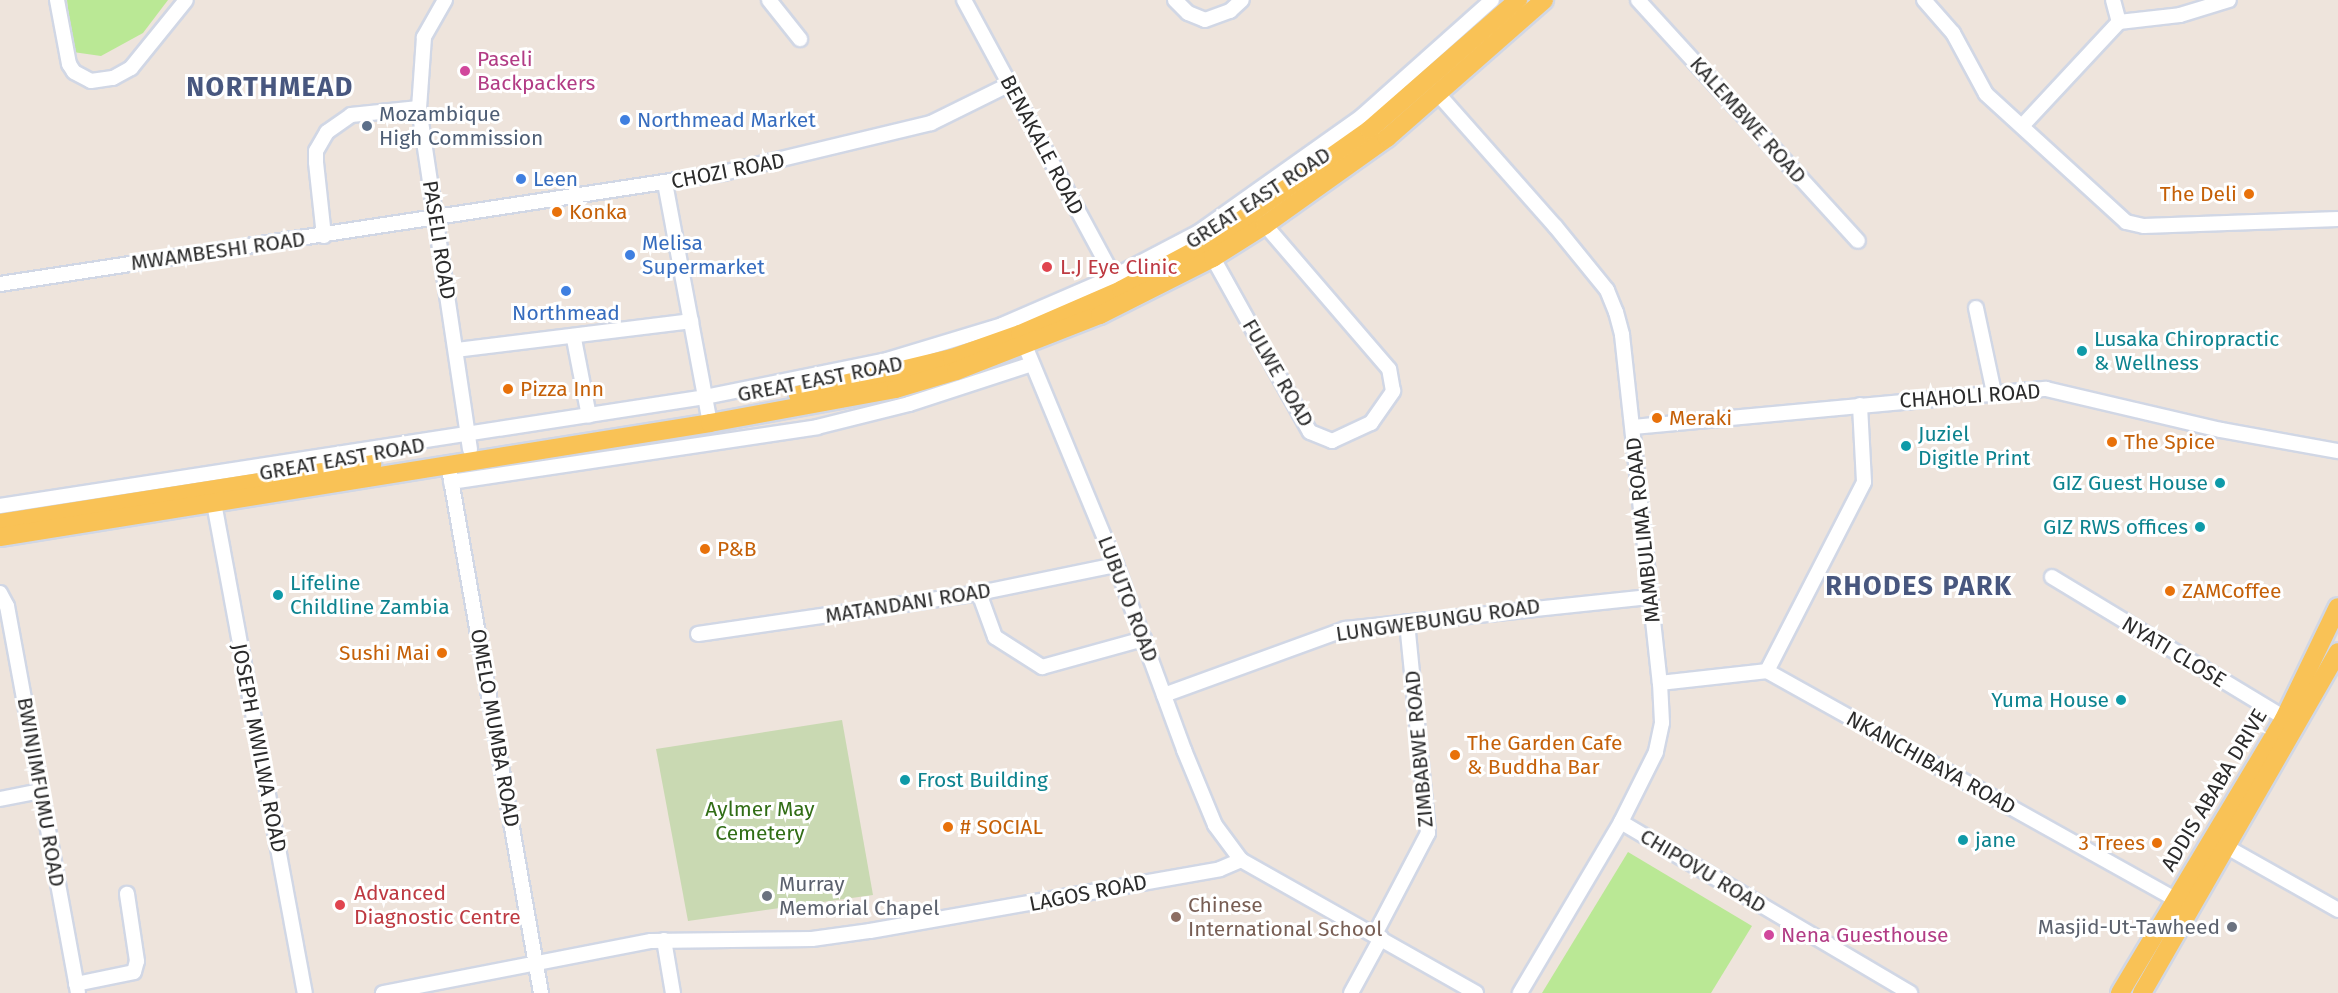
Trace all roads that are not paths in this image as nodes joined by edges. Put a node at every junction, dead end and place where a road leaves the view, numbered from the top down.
1 (57, 0) edge
2 (186, 0) edge
3 (445, 0) edge
4 (769, 0) edge
5 (964, 0) edge
6 (1175, 0) edge
7 (1242, 0) edge
8 (1492, 0) edge
9 (1518, 0) edge
10 (1544, 0) edge
11 (1638, 0) edge
12 (1924, 0) edge
13 (2113, 0) edge
14 (2229, 0) edge
15 (2119, 22) junction
16 (800, 39) dead end
17 (1010, 84) junction
18 (1438, 95) junction
19 (419, 108) junction
20 (2022, 126) junction
21 (665, 183) junction
22 (435, 217) junction
23 (2338, 219) edge
24 (1265, 225) junction
25 (324, 236) junction
26 (1858, 241) dead end
27 (1213, 258) junction
28 (0, 284) edge
29 (1117, 284) junction
30 (1976, 308) dead end
31 (691, 321) junction
32 (574, 339) junction
33 (1022, 340) junction
34 (456, 350) junction
35 (1032, 364) junction
36 (1994, 393) junction
37 (1860, 405) junction
38 (708, 411) junction
39 (589, 416) junction
40 (565, 427) junction
41 (1633, 427) junction
42 (469, 442) junction
43 (2338, 451) edge
44 (448, 464) junction
45 (451, 482) junction
46 (214, 503) junction
47 (0, 506) edge
48 (0, 523) edge
49 (0, 537) edge
50 (1116, 565) junction
51 (2052, 577) dead end
52 (0, 593) edge
53 (979, 593) junction
54 (1649, 597) junction
55 (2338, 607) edge
56 (1407, 622) junction
57 (698, 634) dead end
58 (1144, 639) junction
59 (2333, 648) edge
60 (1767, 670) junction
61 (1660, 683) junction
62 (1164, 695) junction
63 (2291, 722) junction
64 (41, 791) junction
65 (0, 799) edge
66 (1621, 822) junction
67 (2219, 843) junction
68 (1241, 860) junction
69 (127, 894) dead end
70 (2173, 900) junction
71 (2191, 907) junction
72 (2338, 910) edge
73 (1378, 936) junction
74 (664, 940) junction
75 (536, 962) junction
76 (77, 988) edge
77 (305, 993) edge
78 (383, 993) edge
79 (541, 993) edge
80 (673, 993) edge
81 (1351, 993) edge
82 (1476, 993) edge
83 (1520, 993) edge
84 (1910, 993) edge
85 (2120, 993) edge
86 (2142, 993) edge

1 - 2 street
3 - 19 street, PASELI ROAD
4 - 16 street
5 - 17 street, BENAKALE ROAD
6 - 7 street
8 - 29 street
9 - 29 main road, GREAT EAST ROAD
10 - 18 main road, GREAT EAST ROAD
11 - 26 street, KALEMBWE ROAD
12 - 20 street
13 - 15 street
14 - 15 street
15 - 20 street
17 - 21 street, CHOZI ROAD
17 - 29 street, BENAKALE ROAD
18 - 24 main road, GREAT EAST ROAD
18 - 41 street, MAMBULIMA ROAAD
19 - 22 street, PASELI ROAD
19 - 25 street
20 - 23 street
21 - 22 street, CHOZI ROAD
21 - 31 street
22 - 25 street, MWAMBESHI ROAD
22 - 34 street, PASELI ROAD
24 - 27 main road, GREAT EAST ROAD
24 - 27 street, FULWE ROAD
25 - 28 street, MWAMBESHI ROAD
27 - 33 main road, GREAT EAST ROAD
29 - 33 main road, GREAT EAST ROAD
29 - 38 street
30 - 36 street
31 - 32 street
31 - 38 street
32 - 34 street
32 - 39 street
33 - 35 street, LUBUTO ROAD
33 - 38 main road, GREAT EAST ROAD
34 - 42 street, PASELI ROAD
35 - 45 street
35 - 50 street, LUBUTO ROAD
36 - 37 street, CHAHOLI ROAD
36 - 43 street, CHAHOLI ROAD
37 - 41 street, CHAHOLI ROAD
37 - 60 street
38 - 39 street
38 - 40 main road, GREAT EAST ROAD
38 - 44 main road, GREAT EAST ROAD
39 - 40 street
40 - 42 main road, GREAT EAST ROAD
41 - 54 street, MAMBULIMA ROAAD
42 - 47 street
42 - 48 main road, GREAT EAST ROAD
44 - 45 street, OMELO MUMBA ROAD
44 - 46 main road, GREAT EAST ROAD
45 - 75 street, OMELO MUMBA ROAD
46 - 49 main road, GREAT EAST ROAD
46 - 77 street, JOSEPH MWILWA ROAD
50 - 53 street, MATANDANI ROAD
50 - 58 street, LUBUTO ROAD
51 - 63 street, NYATI CLOSE
52 - 64 street, BWINJIMFUMU ROAD
53 - 57 street, MATANDANI ROAD
53 - 58 street
54 - 56 street, LUNGWEBUNGU ROAD
54 - 61 street, MAMBULIMA ROAAD
55 - 59 main road, ADDIS ABABA DRIVE
56 - 62 street, LUNGWEBUNGU ROAD
56 - 73 street, ZIMBABWE ROAD
58 - 62 street, LUBUTO ROAD
59 - 63 main road, ADDIS ABABA DRIVE
60 - 61 street
60 - 70 street, NKANCHIBAYA ROAD
61 - 66 street, MAMBULIMA ROAAD
62 - 68 street, LUBUTO ROAD
63 - 67 main road, ADDIS ABABA DRIVE
64 - 65 street
64 - 76 street, BWINJIMFUMU ROAD
66 - 83 street, MAMBULIMA ROAAD
66 - 84 street, CHIPOVU ROAD
67 - 70 main road, ADDIS ABABA DRIVE
67 - 71 main road, ADDIS ABABA DRIVE
67 - 72 street
68 - 73 street
68 - 74 street, LAGOS ROAD
69 - 76 street
70 - 71 street, NKANCHIBAYA ROAD
70 - 85 main road, ADDIS ABABA DRIVE
71 - 86 main road, ADDIS ABABA DRIVE
73 - 81 street, ZIMBABWE ROAD
73 - 82 street
74 - 75 street, LAGOS ROAD
74 - 80 street
75 - 78 street, LAGOS ROAD
75 - 79 street, OMELO MUMBA ROAD

